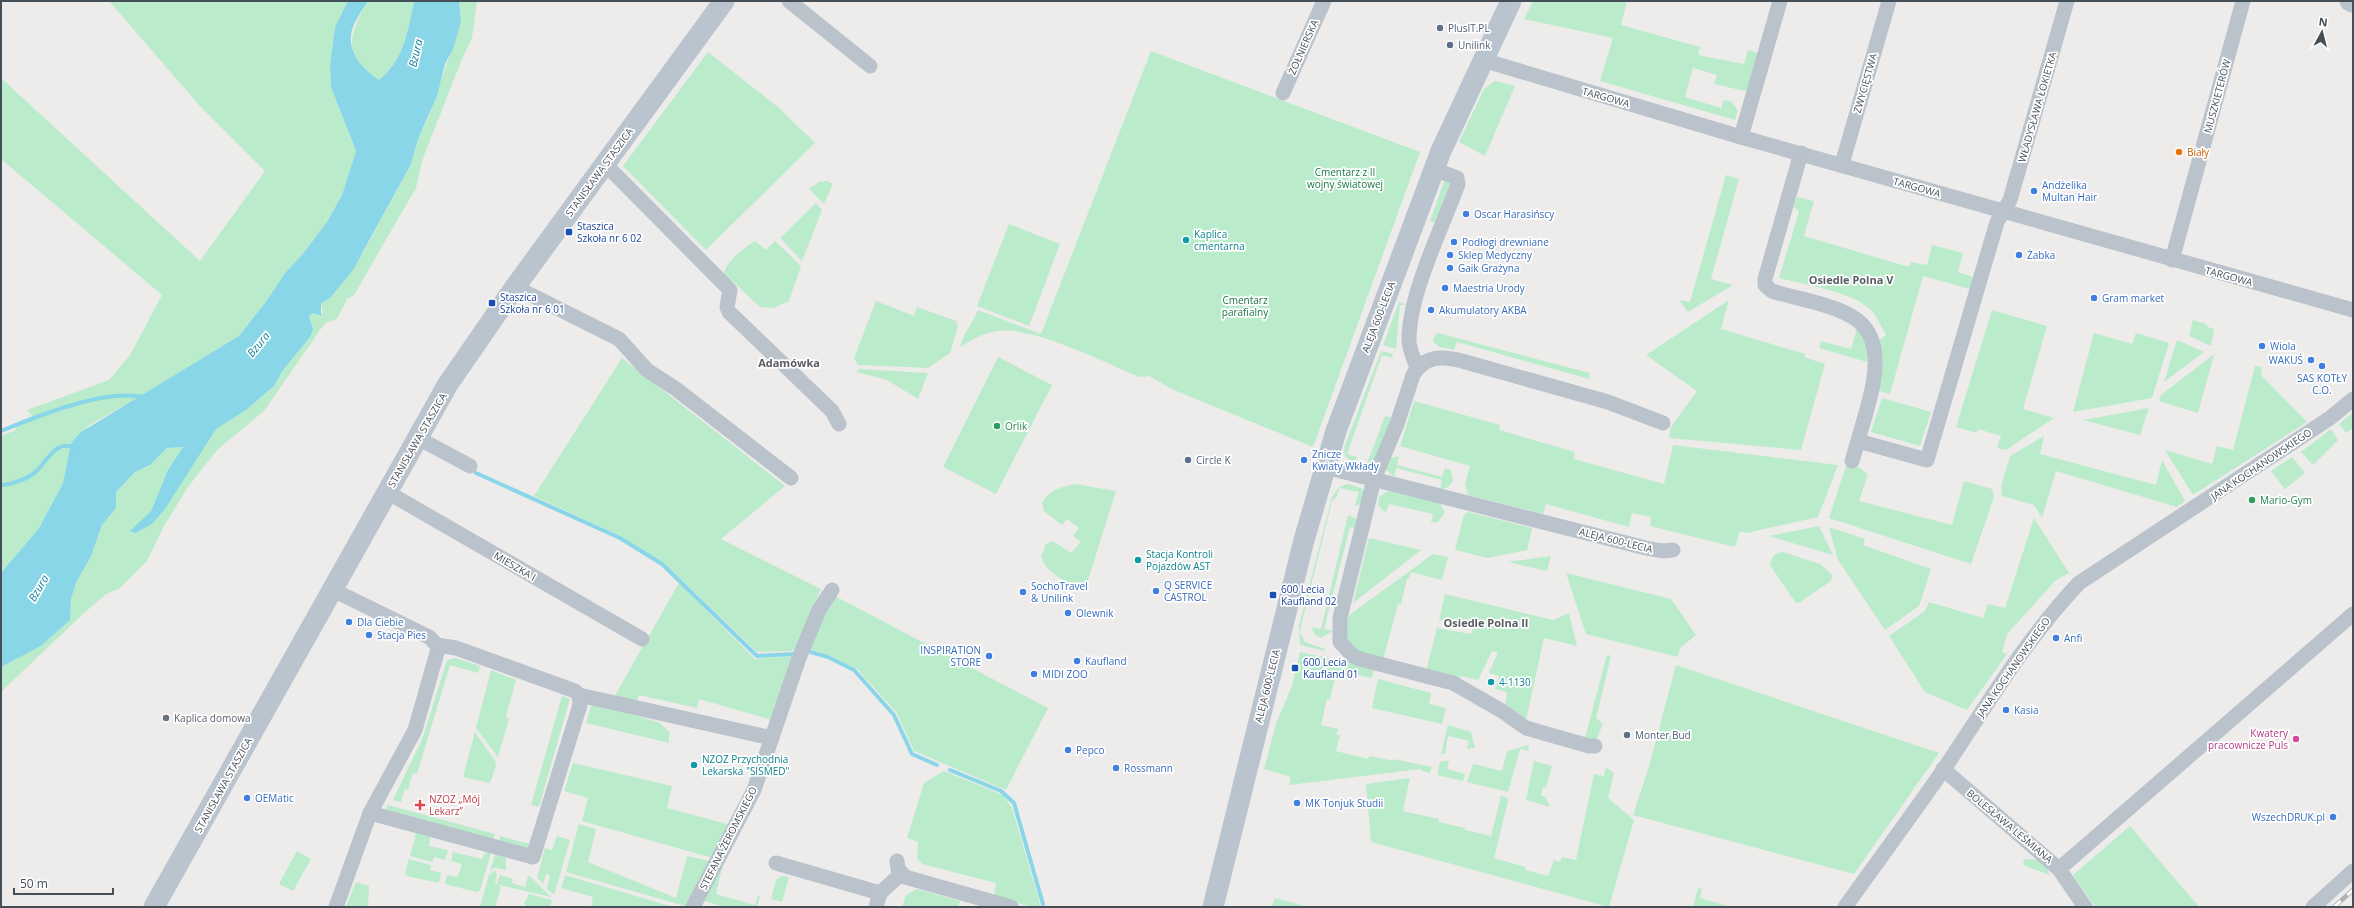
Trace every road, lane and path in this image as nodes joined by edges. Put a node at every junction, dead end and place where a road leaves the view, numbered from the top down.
1 (724, 1) edge
2 (789, 1) edge
3 (1324, 1) edge
4 (1512, 1) edge
5 (1780, 1) edge
6 (1889, 1) edge
7 (2067, 1) edge
8 (2243, 1) edge
9 (2350, 1) edge
10 (2353, 2) edge
11 (1483, 60) junction
12 (870, 66) dead end
13 (1283, 93) dead end
14 (1741, 137) junction
15 (1801, 153) junction
16 (605, 164) junction
17 (1842, 164) junction
18 (1434, 169) junction
19 (2003, 212) junction
20 (2172, 260) junction
21 (515, 287) junction
22 (2353, 310) edge
23 (1417, 369) junction
24 (2353, 399) edge
25 (1663, 422) dead end
26 (838, 424) dead end
27 (418, 438) junction
28 (1858, 440) junction
29 (1852, 461) dead end
30 (470, 466) dead end
31 (1325, 466) junction
32 (791, 478) dead end
33 (1374, 479) junction
34 (387, 492) junction
35 (1673, 550) dead end
36 (333, 590) junction
37 (832, 590) dead end
38 (2353, 614) edge
39 (642, 639) dead end
40 (437, 646) junction
41 (579, 694) junction
42 (772, 738) junction
43 (1595, 746) dead end
44 (1944, 769) junction
45 (370, 813) junction
46 (776, 863) dead end
47 (2059, 868) junction
48 (2353, 871) edge
49 (878, 900) edge
50 (154, 907) edge
51 (336, 907) edge
52 (693, 907) edge
53 (1011, 907) edge
54 (1213, 907) edge
55 (1845, 907) edge
56 (2085, 907) edge
57 (2313, 907) edge

1 - 16 street, STANISŁAWA STASZICA
2 - 12 street
3 - 13 street, ŻOŁNIERSKA
4 - 11 street, ALEJA 600-LECIA
5 - 14 street
6 - 17 street, ZWYCIĘSTWA
7 - 19 street, WŁADYSŁAWA ŁOKIETKA
8 - 20 street, MUSZKIETERÓW
9 - 10 street
11 - 14 street, TARGOWA
11 - 18 street, ALEJA 600-LECIA
14 - 15 street, TARGOWA
15 - 17 street, TARGOWA
15 - 28 street
16 - 21 street, STANISŁAWA STASZICA
16 - 26 street
17 - 19 street, TARGOWA
18 - 23 street
18 - 31 street, ALEJA 600-LECIA
19 - 20 street, TARGOWA
19 - 28 street, WŁADYSŁAWA ŁOKIETKA
20 - 22 street, TARGOWA
21 - 27 street, STANISŁAWA STASZICA
21 - 32 street
23 - 25 street
23 - 33 street
24 - 44 street, JANA KOCHANOWSKIEGO
27 - 30 street
27 - 34 street, STANISŁAWA STASZICA
28 - 29 street
31 - 33 street, ALEJA 600-LECIA
31 - 54 street, ALEJA 600-LECIA
33 - 35 street, ALEJA 600-LECIA
33 - 43 street
34 - 36 street, STANISŁAWA STASZICA
34 - 39 street, MIESZKA I
36 - 40 street
36 - 50 street, STANISŁAWA STASZICA
37 - 42 street, STEFANA ŻEROMSKIEGO
38 - 47 street
40 - 41 street
40 - 45 street
41 - 42 street
41 - 45 street
42 - 52 street, STEFANA ŻEROMSKIEGO
44 - 47 street, BOLESŁAWA LEŚMIANA
44 - 55 street, JANA KOCHANOWSKIEGO
45 - 51 street
46 - 49 street
47 - 56 street, BOLESŁAWA LEŚMIANA
48 - 57 street
49 - 53 street

